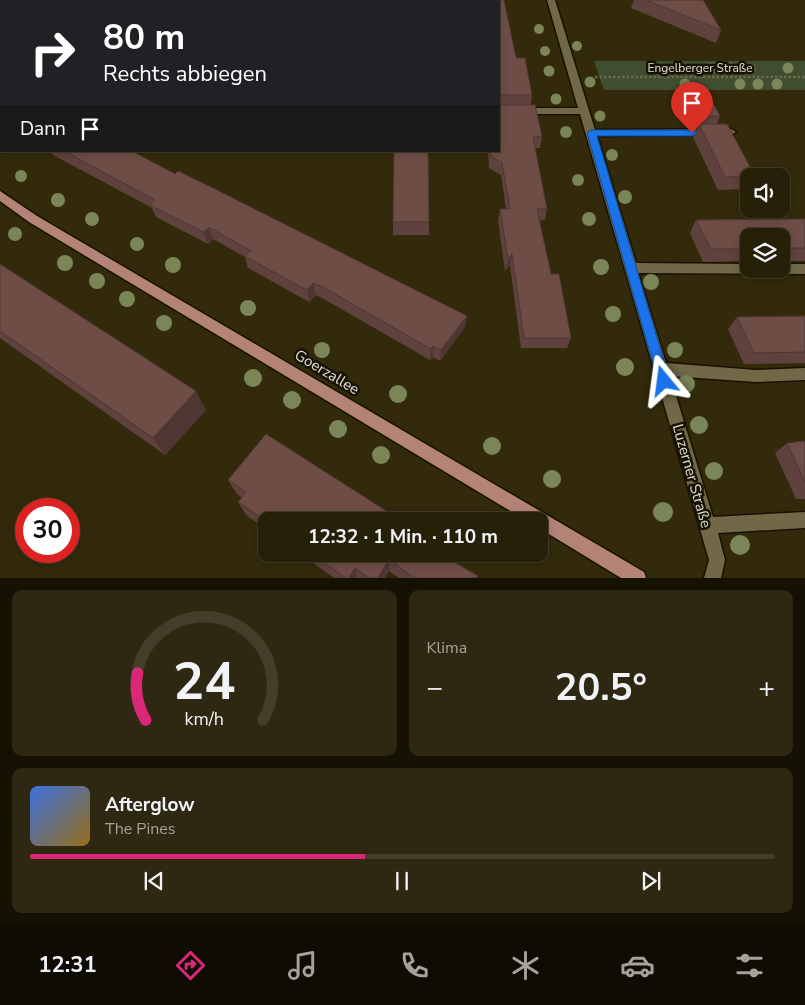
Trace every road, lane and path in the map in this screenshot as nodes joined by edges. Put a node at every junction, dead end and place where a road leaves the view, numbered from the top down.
1 (551, 0) edge
2 (805, 76) edge
3 (595, 77) dead end
4 (500, 111) edge
5 (584, 111) junction
6 (731, 132) edge
7 (591, 133) junction
8 (0, 195) edge
9 (631, 268) junction
10 (805, 269) edge
11 (661, 369) junction
12 (805, 374) edge
13 (805, 520) edge
14 (707, 526) junction
15 (638, 578) edge
16 (712, 578) edge

1 - 5 street, Luzerner Straße
2 - 3 path, Engelberger Straße
4 - 5 street
5 - 7 street, Luzerner Straße
6 - 7 street
7 - 9 street, Luzerner Straße
8 - 15 main road, Goerzallee
9 - 10 street
9 - 11 street, Luzerner Straße
11 - 12 street
11 - 14 street, Luzerner Straße
13 - 14 street
14 - 16 street, Luzerner Straße

